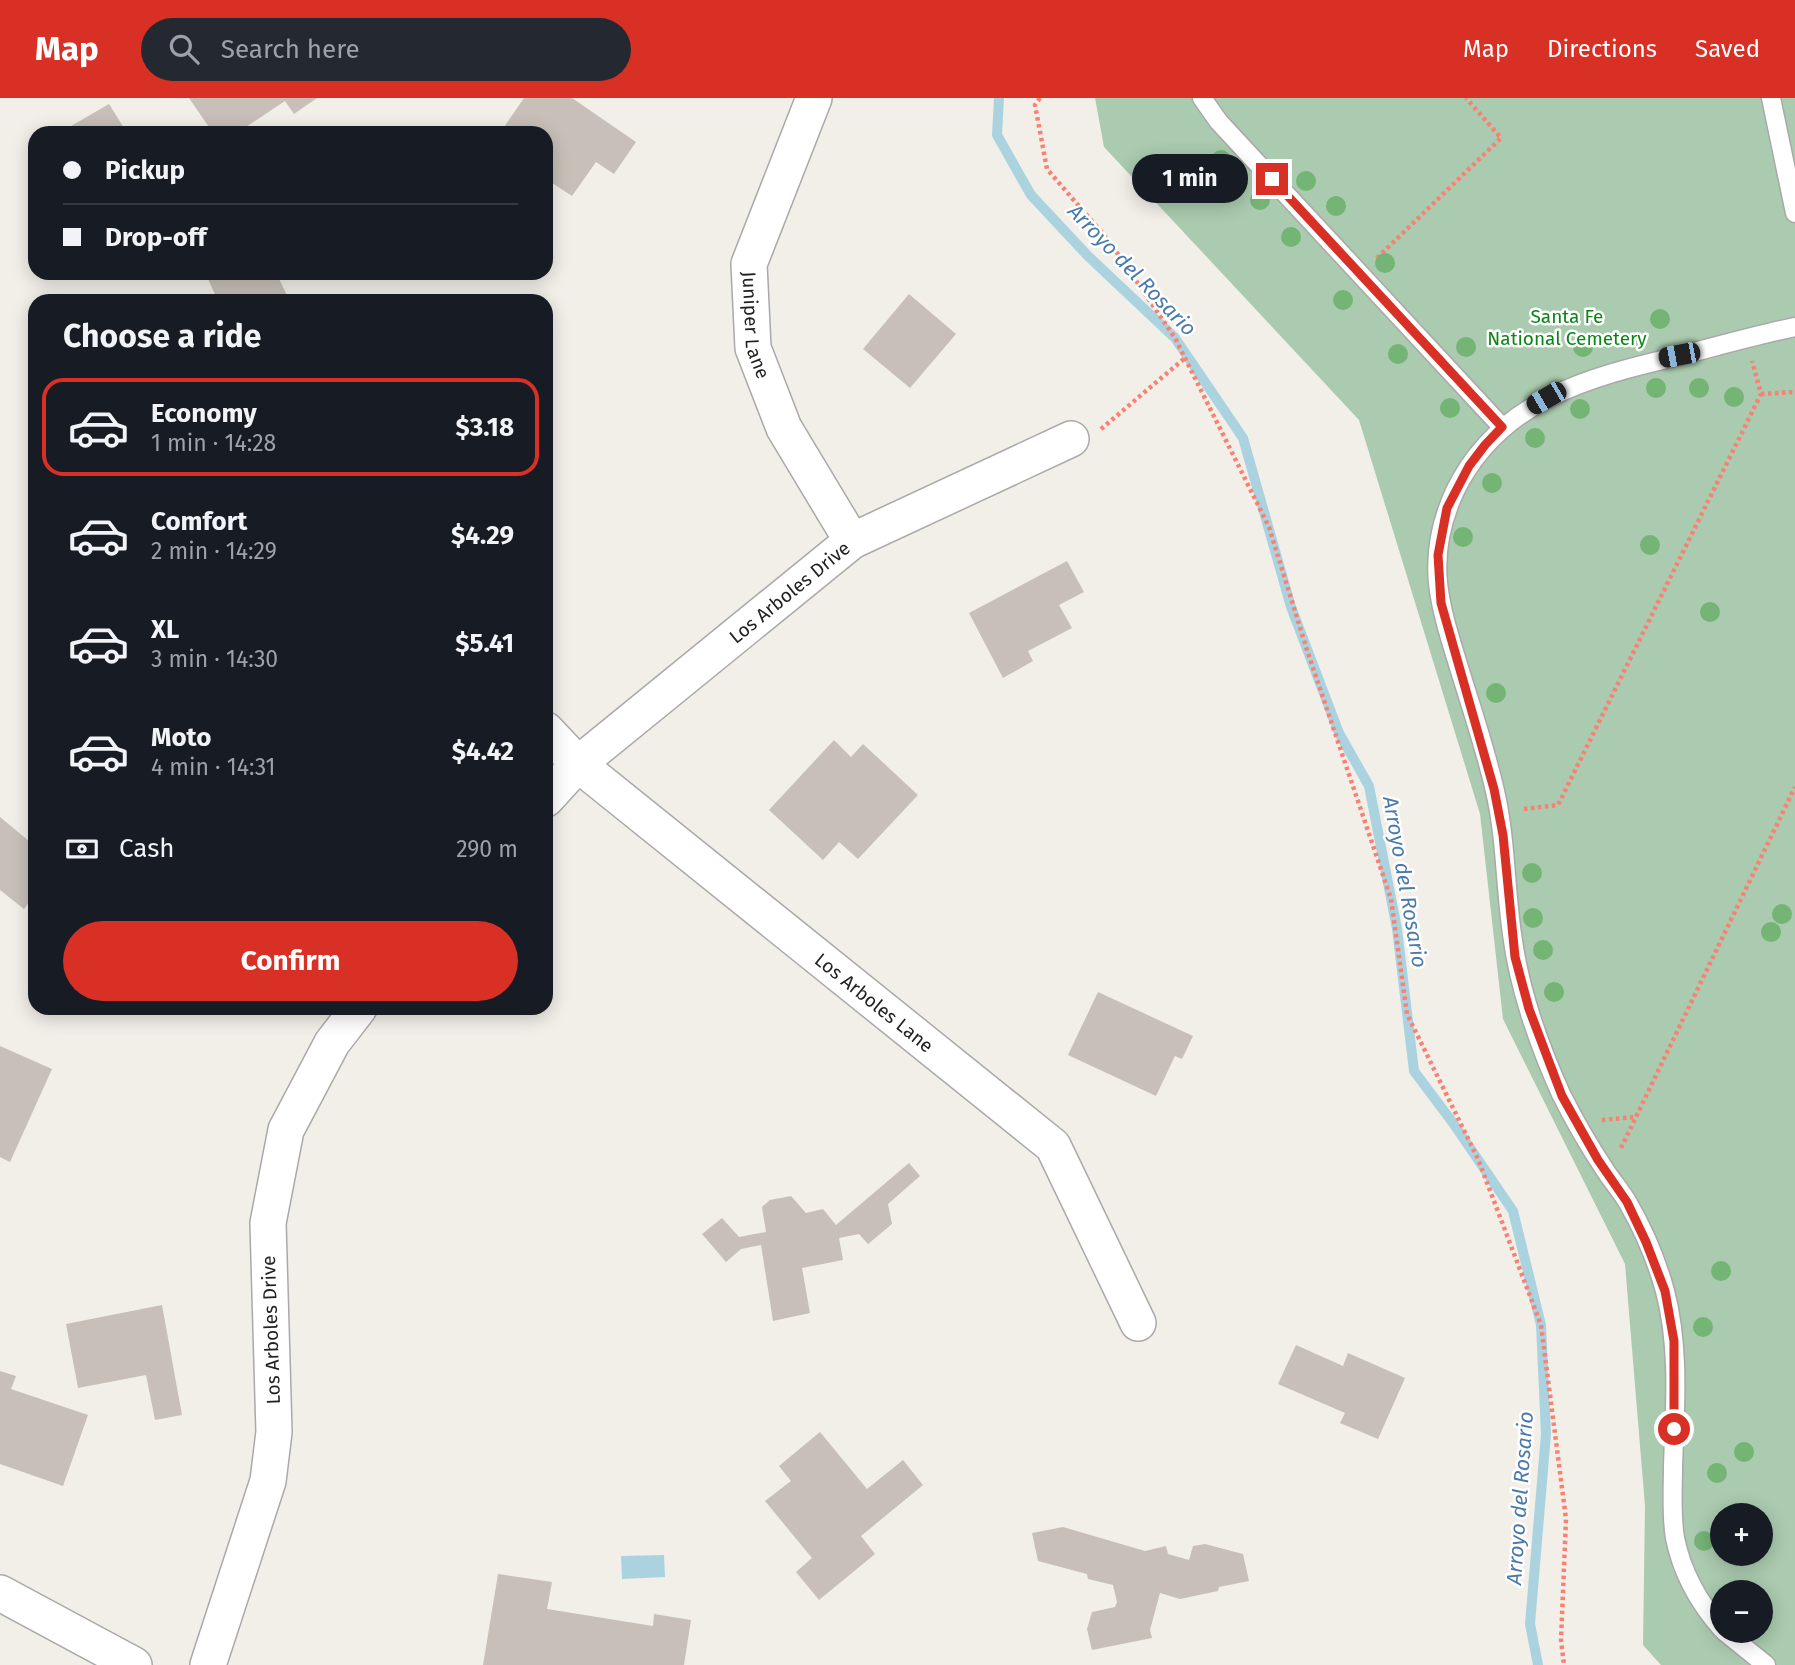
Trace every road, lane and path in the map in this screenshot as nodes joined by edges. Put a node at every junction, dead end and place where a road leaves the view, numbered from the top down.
1 (814, 98) edge
2 (1040, 98) edge
3 (1202, 98) edge
4 (1466, 98) edge
5 (1771, 98) edge
6 (1795, 213) edge
7 (1360, 274) junction
8 (1795, 327) edge
9 (1185, 358) junction
10 (1795, 393) edge
11 (1502, 427) junction
12 (1071, 439) joint
13 (852, 541) junction
14 (553, 737) edge
15 (578, 764) junction
16 (1795, 787) edge
17 (553, 791) edge
18 (1499, 812) junction
19 (354, 1015) edge
20 (1608, 1175) junction
21 (1138, 1323) dead end
22 (0, 1593) edge
23 (1710, 1613) edge
24 (1739, 1643) edge
25 (134, 1665) edge
26 (208, 1665) edge
27 (1564, 1665) edge
28 (1766, 1665) edge

1 - 13 street, Juniper Lane
2 - 9 path
3 - 7 lane
4 - 7 path
5 - 6 lane
7 - 11 lane
8 - 11 lane
9 - 12 path
9 - 27 path
10 - 18 path
11 - 18 lane
12 - 13 street, Los Arboles Drive
13 - 15 street, Los Arboles Drive
14 - 15 street, Los Arboles Lane
15 - 17 street, Los Arboles Drive
15 - 21 street, Los Arboles Lane
16 - 20 path
18 - 20 lane
19 - 26 street, Los Arboles Drive
20 - 23 lane
22 - 25 street
24 - 28 lane

